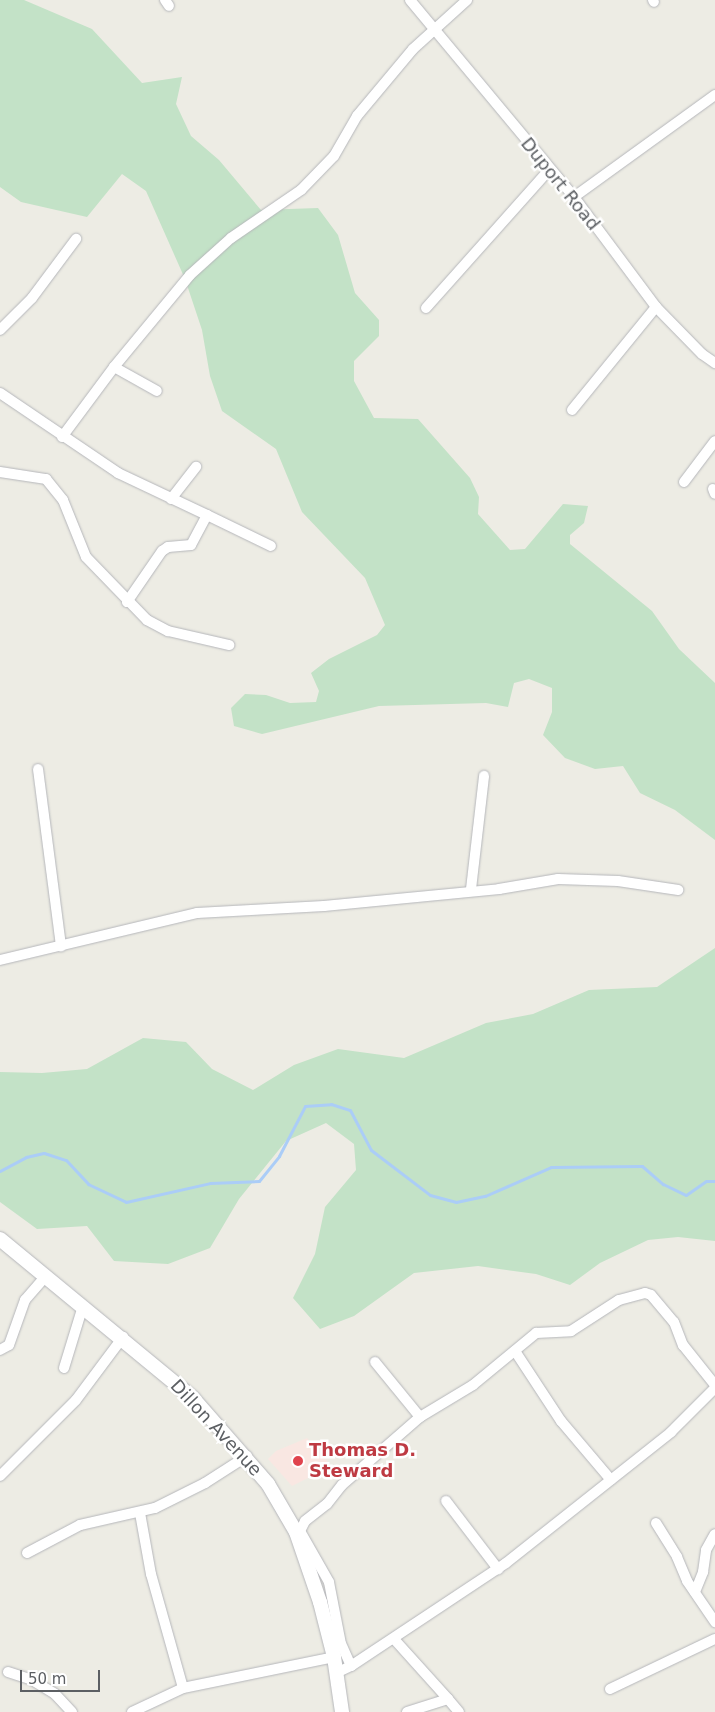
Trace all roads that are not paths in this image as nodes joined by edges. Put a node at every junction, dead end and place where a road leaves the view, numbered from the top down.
1 (410, 0) edge
2 (467, 0) edge
3 (433, 28) junction
4 (715, 95) edge
5 (549, 170) junction
6 (574, 196) junction
7 (76, 239) dead end
8 (656, 307) junction
9 (426, 308) dead end
10 (0, 330) edge
11 (715, 363) edge
12 (114, 367) junction
13 (157, 391) dead end
14 (0, 393) edge
15 (572, 410) dead end
16 (62, 437) junction
17 (715, 441) edge
18 (196, 467) dead end
19 (0, 472) edge
20 (684, 482) dead end
21 (171, 500) junction
22 (207, 515) junction
23 (271, 546) dead end
24 (127, 602) junction
25 (229, 645) dead end
26 (38, 769) dead end
27 (484, 776) dead end
28 (470, 890) junction
29 (678, 890) dead end
30 (61, 947) junction
31 (0, 960) edge
32 (0, 1239) edge
33 (44, 1277) junction
34 (83, 1306) junction
35 (123, 1337) junction
36 (0, 1350) edge
37 (515, 1351) junction
38 (375, 1362) dead end
39 (64, 1368) dead end
40 (715, 1386) edge
41 (420, 1418) junction
42 (247, 1456) junction
43 (0, 1476) edge
44 (611, 1480) junction
45 (446, 1501) dead end
46 (140, 1513) junction
47 (656, 1523) dead end
48 (715, 1534) edge
49 (27, 1553) dead end
50 (498, 1569) junction
51 (695, 1592) junction
52 (715, 1622) edge
53 (394, 1639) junction
54 (715, 1639) edge
55 (334, 1657) junction
56 (351, 1666) junction
57 (8, 1672) dead end
58 (336, 1673) junction
59 (183, 1688) junction
60 (610, 1689) dead end
61 (448, 1700) junction
62 (72, 1712) edge
63 (132, 1712) edge
64 (342, 1712) edge
65 (407, 1712) edge
66 (459, 1712) edge

1 - 3 street, Duport Road
2 - 3 street
3 - 5 street, Duport Road
3 - 12 street
4 - 6 street
5 - 6 street, Duport Road
5 - 9 street
6 - 8 street, Duport Road
7 - 10 street
8 - 11 street, Duport Road
8 - 15 street
12 - 13 street
12 - 16 street
14 - 16 street
16 - 21 street
17 - 20 street
18 - 21 street
19 - 24 street
21 - 22 street
22 - 23 street
22 - 24 street
24 - 25 street
26 - 30 street
27 - 28 street
28 - 29 street
28 - 30 street
30 - 31 street
32 - 33 street, Dillon Avenue
33 - 34 street, Dillon Avenue
33 - 36 street
34 - 35 street, Dillon Avenue
34 - 39 street
35 - 42 street, Dillon Avenue
35 - 43 street
37 - 40 street
37 - 41 street
37 - 44 street
38 - 41 street
40 - 44 street
41 - 56 street
42 - 46 street
42 - 55 street, Dillon Avenue
44 - 50 street
45 - 50 street
46 - 49 street
46 - 59 street
47 - 51 street
48 - 51 street
50 - 53 street
51 - 52 street
53 - 56 street
53 - 61 street
54 - 60 street
55 - 58 street, Dillon Avenue
55 - 59 street
56 - 58 street
57 - 62 street
58 - 64 street, Dillon Avenue
59 - 63 street
61 - 65 street
61 - 66 street

